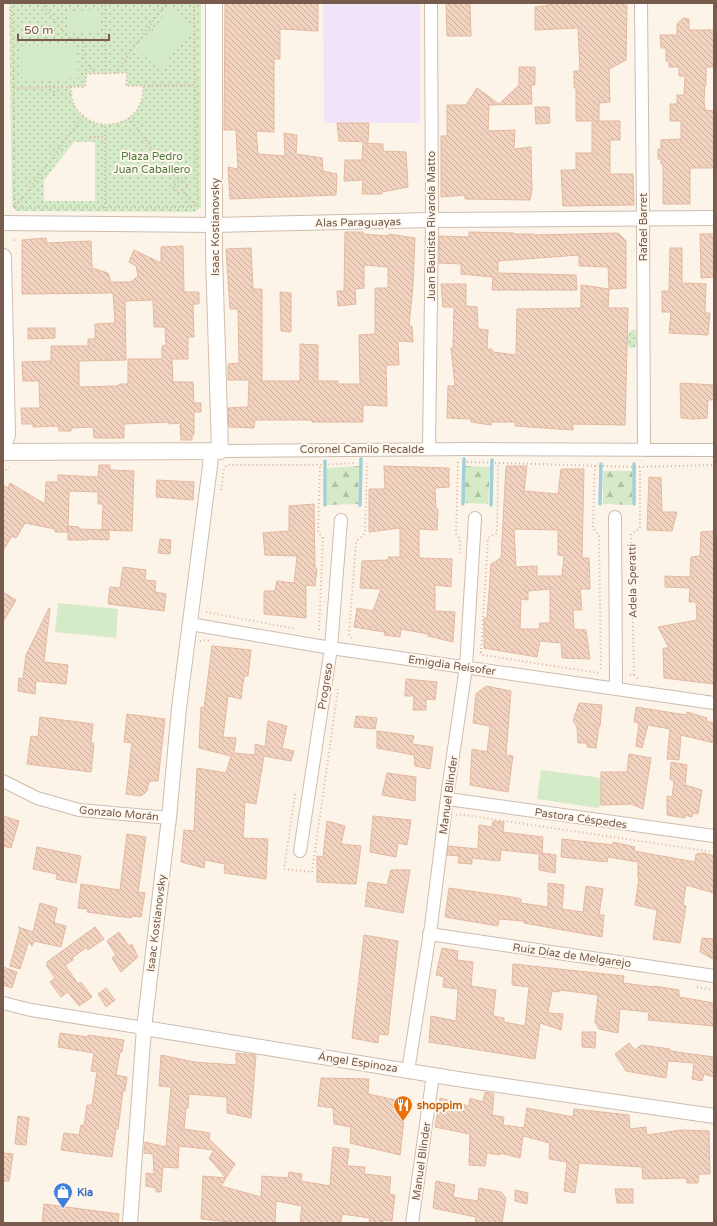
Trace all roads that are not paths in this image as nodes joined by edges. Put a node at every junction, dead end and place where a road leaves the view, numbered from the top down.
1 (214, 3) edge
2 (431, 3) edge
3 (641, 3) edge
4 (643, 218) junction
5 (714, 218) edge
6 (432, 220) junction
7 (3, 223) edge
8 (214, 224) junction
9 (3, 257) edge
10 (429, 449) junction
11 (644, 450) junction
12 (714, 450) edge
13 (7, 455) edge
14 (219, 456) junction
15 (615, 517) dead end
16 (475, 518) dead end
17 (341, 520) dead end
18 (190, 624) junction
19 (331, 648) junction
20 (466, 667) junction
21 (616, 688) junction
22 (714, 703) edge
23 (3, 781) edge
24 (448, 799) junction
25 (169, 818) junction
26 (714, 836) edge
27 (300, 851) dead end
28 (430, 934) junction
29 (714, 976) edge
30 (3, 1003) edge
31 (144, 1028) junction
32 (408, 1070) junction
33 (432, 1075) junction
34 (714, 1116) edge
35 (130, 1223) edge
36 (412, 1223) edge

1 - 8 main road, Isaac Kostianovsky
2 - 6 street, Juan Bautista Rivarola Matto
3 - 4 street, Rafael Barret
4 - 5 street, Alas Paraguayas
4 - 6 street, Alas Paraguayas
4 - 11 street, Rafael Barret
6 - 8 street, Alas Paraguayas
6 - 10 street, Juan Bautista Rivarola Matto
7 - 8 street, Alas Paraguayas
8 - 14 main road, Isaac Kostianovsky
9 - 13 main road
10 - 11 street, Coronel Camilo Recalde
10 - 14 street, Coronel Camilo Recalde
11 - 12 street, Coronel Camilo Recalde
13 - 14 main road, Coronel Camilo Recalde
14 - 18 street, Isaac Kostianovsky
15 - 21 street, Adela Speratti
16 - 20 street, Manuel Blinder
17 - 19 street, Progreso
18 - 19 street, Emigdia Reisofer
18 - 25 street, Isaac Kostianovsky
19 - 20 street, Emigdia Reisofer
19 - 27 street, Progreso
20 - 21 street, Emigdia Reisofer
20 - 24 street, Manuel Blinder
21 - 22 street, Emigdia Reisofer
23 - 25 street, Gonzalo Morán
24 - 26 street, Pastora Céspedes
24 - 28 street, Manuel Blinder
25 - 31 street, Isaac Kostianovsky
28 - 29 street, Ruiz Díaz de Melgarejo
28 - 32 street, Manuel Blinder
30 - 31 street, Ángel Espinoza
31 - 32 street, Ángel Espinoza
31 - 35 street, Isaac Kostianovsky
32 - 33 street, Ángel Espinoza
33 - 34 street, Ángel Espinoza
33 - 36 street, Manuel Blinder

